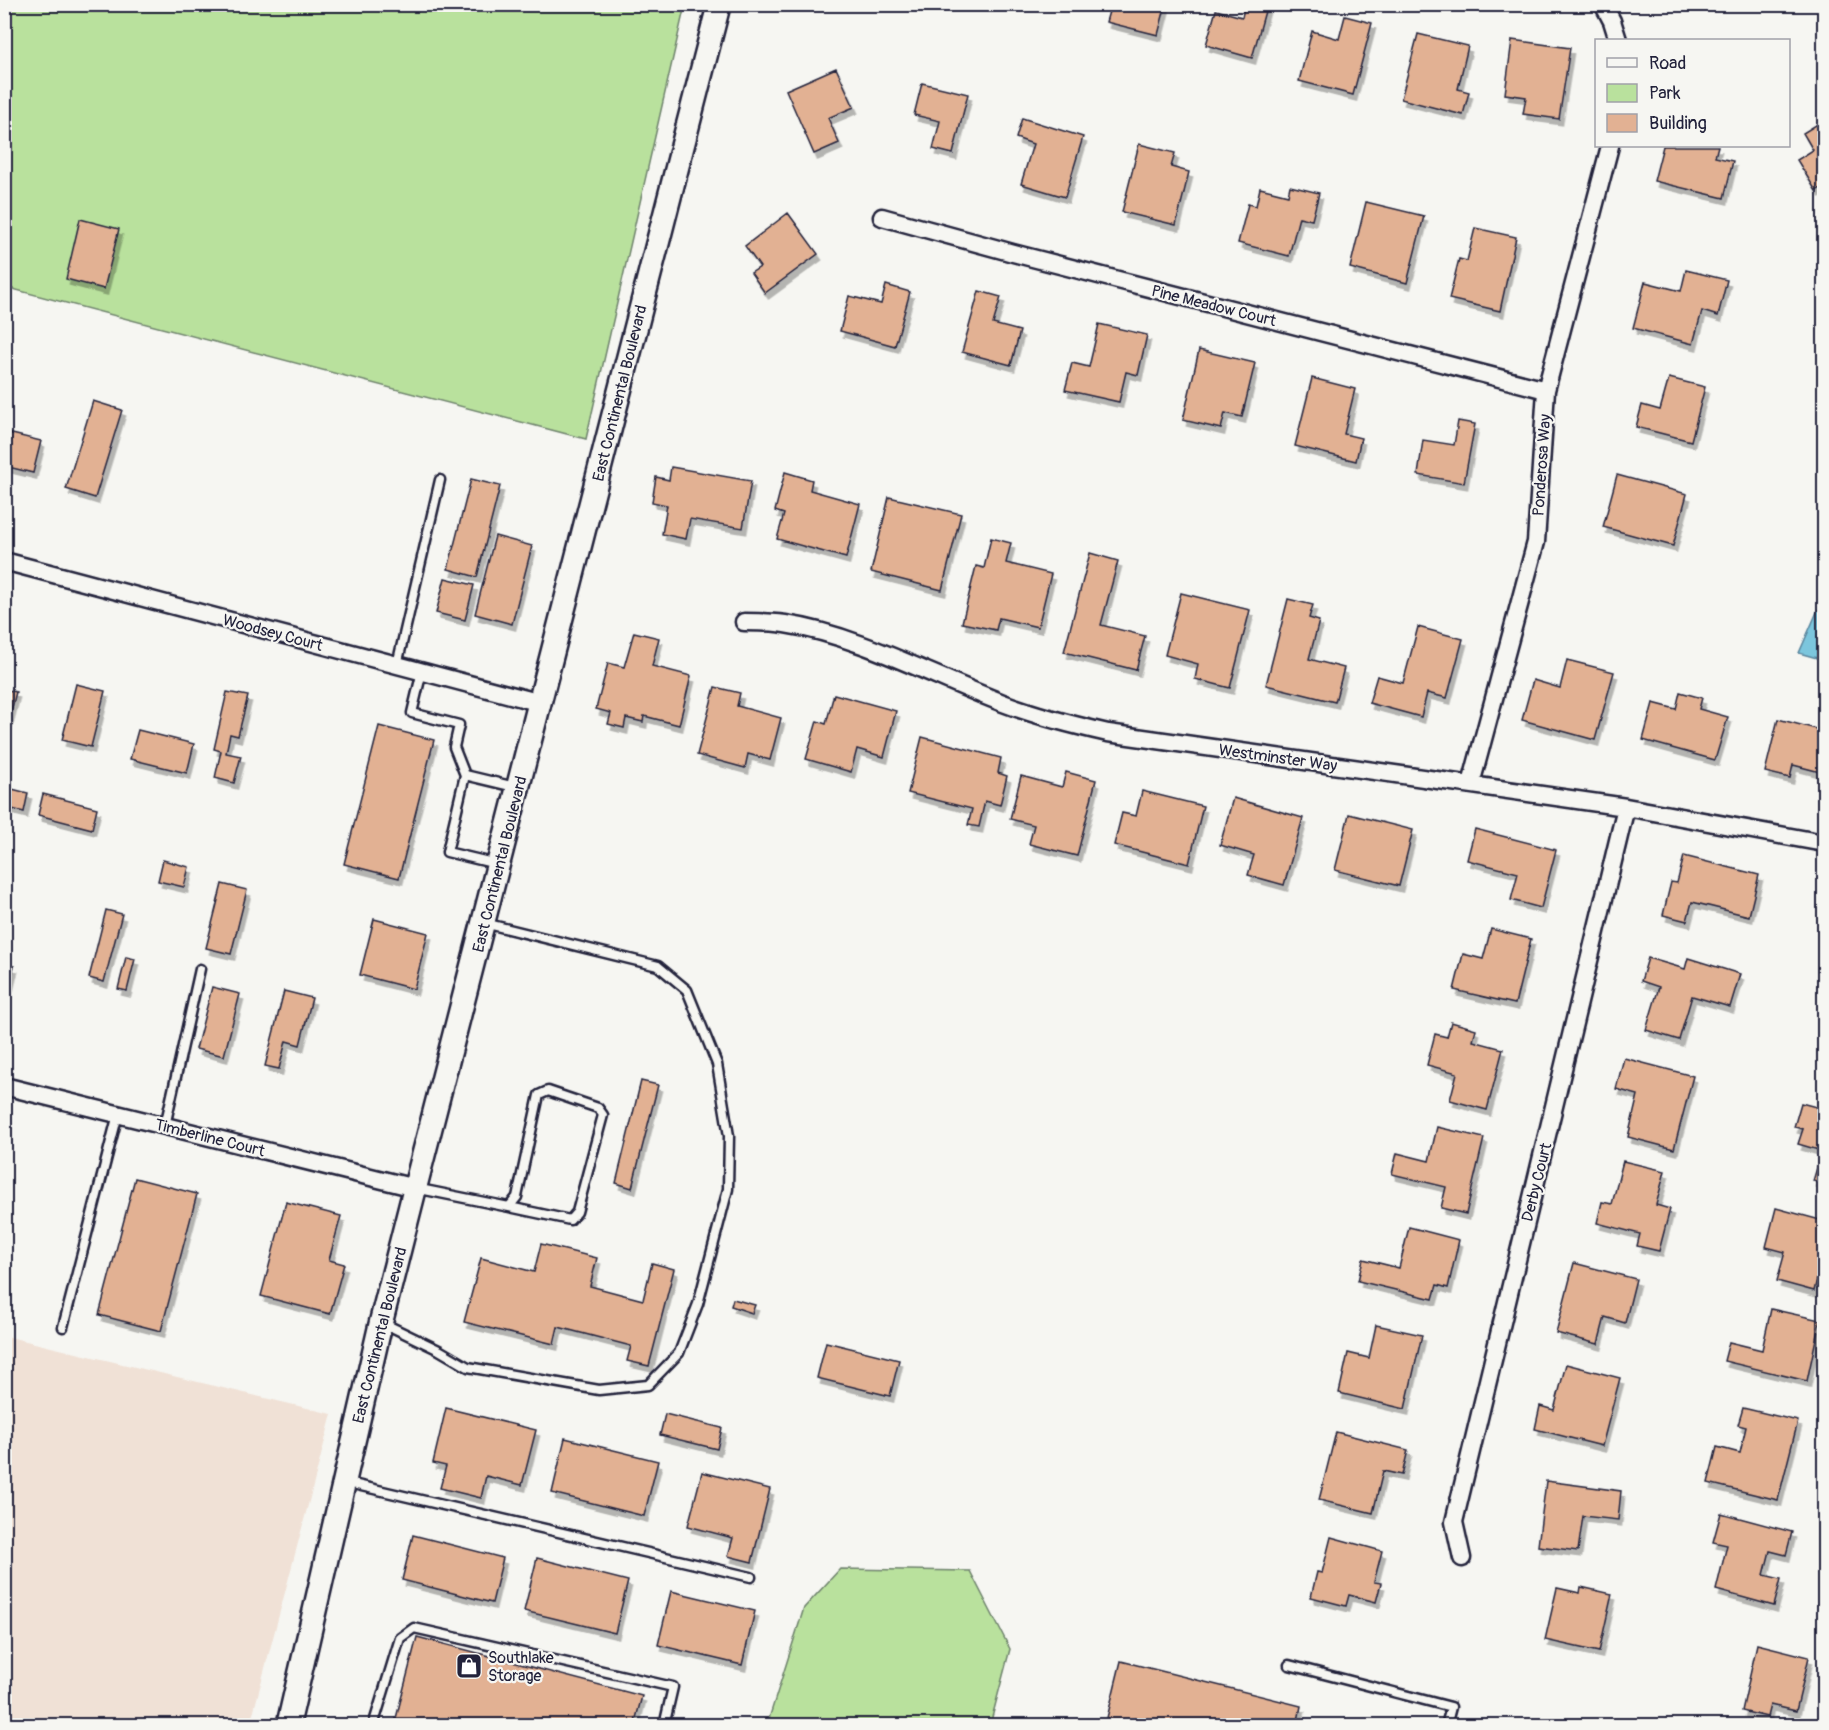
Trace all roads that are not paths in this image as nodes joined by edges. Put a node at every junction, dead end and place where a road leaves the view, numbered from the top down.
1 (718, 4) edge
2 (1604, 4) edge
3 (1618, 39) edge
4 (1610, 147) edge
5 (882, 217) dead end
6 (1546, 390) junction
7 (440, 480) dead end
8 (4, 561) edge
9 (744, 622) dead end
10 (397, 665) junction
11 (422, 671) junction
12 (540, 703) junction
13 (465, 775) junction
14 (1470, 784) junction
15 (519, 788) junction
16 (1626, 807) junction
17 (1824, 843) edge
18 (499, 865) junction
19 (484, 923) junction
20 (200, 969) dead end
21 (4, 1086) edge
22 (118, 1114) junction
23 (165, 1126) junction
24 (415, 1188) junction
25 (509, 1207) junction
26 (381, 1322) junction
27 (63, 1327) dead end
28 (344, 1482) junction
29 (1462, 1558) dead end
30 (751, 1577) dead end
31 (1289, 1665) dead end
32 (288, 1725) edge
33 (373, 1725) edge
34 (664, 1725) edge
35 (1446, 1725) edge

1 - 12 main road, East Continental Boulevard
2 - 3 street
4 - 6 street, Ponderosa Way
5 - 6 street, Pine Meadow Court
6 - 14 street, Ponderosa Way
7 - 10 lane
8 - 10 street, Woodsey Court
9 - 14 street, Westminster Way
10 - 11 street, Woodsey Court
11 - 12 street, Woodsey Court
11 - 13 lane
12 - 15 main road, East Continental Boulevard
13 - 15 lane
13 - 18 lane
14 - 16 street, Westminster Way
15 - 18 main road, East Continental Boulevard
16 - 17 street, Westminster Way
16 - 29 street, Derby Court
18 - 19 main road, East Continental Boulevard
19 - 24 main road, East Continental Boulevard
19 - 26 lane
20 - 23 lane
21 - 22 street, Timberline Court
22 - 23 street, Timberline Court
22 - 27 lane
23 - 24 street, Timberline Court
24 - 25 lane
24 - 26 main road, East Continental Boulevard
25 - 25 lane
26 - 28 main road, East Continental Boulevard
28 - 30 lane
28 - 32 main road, East Continental Boulevard
31 - 35 lane
33 - 34 lane

